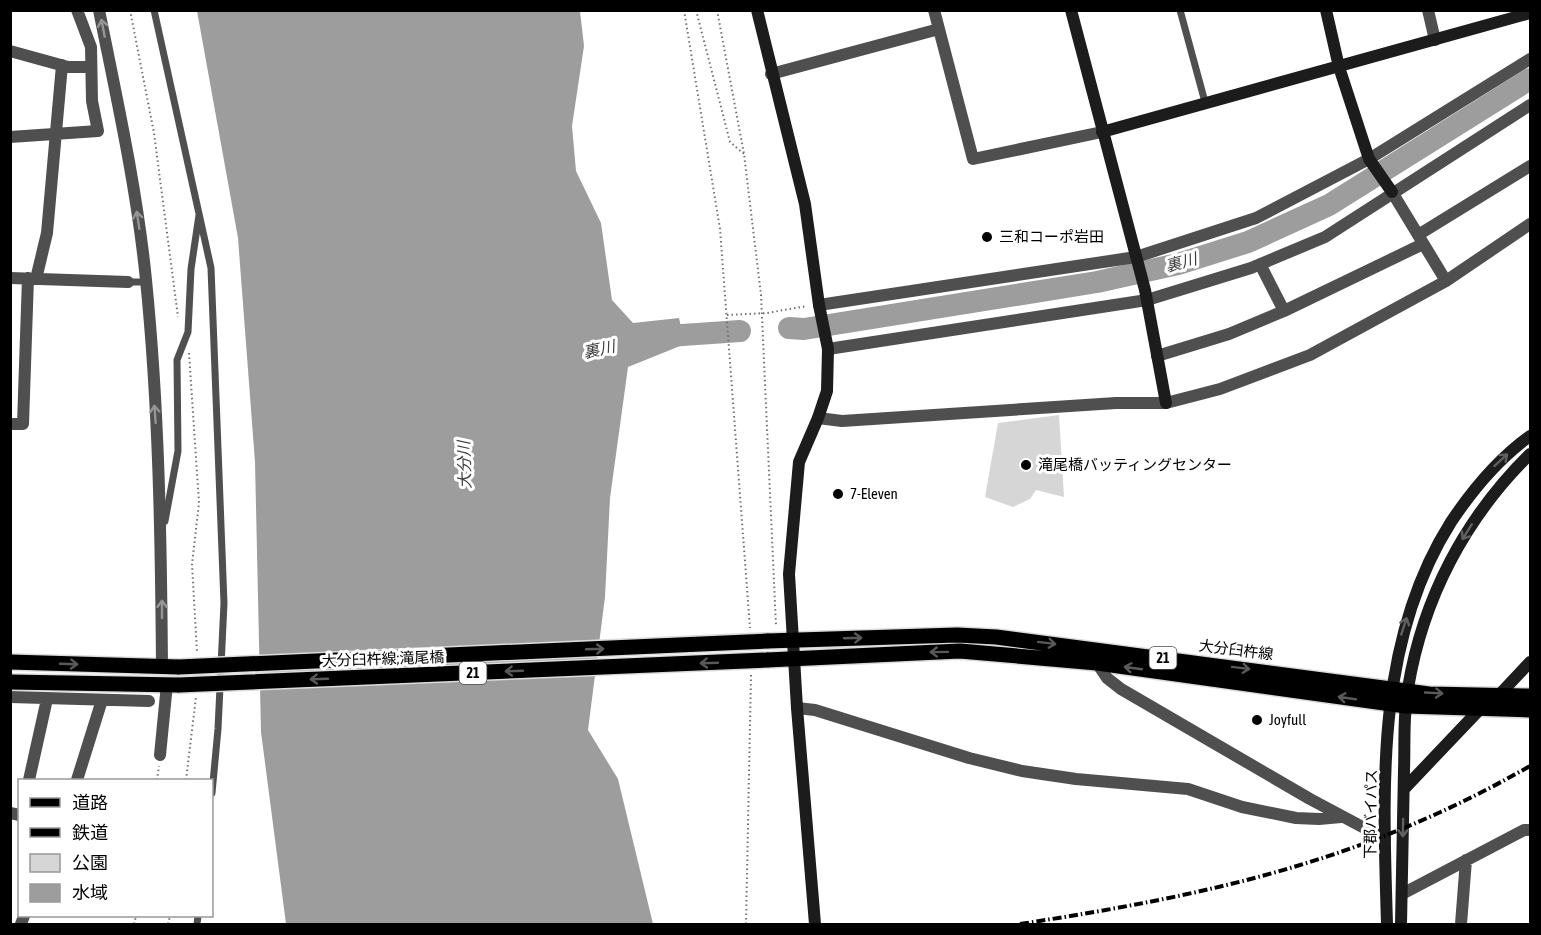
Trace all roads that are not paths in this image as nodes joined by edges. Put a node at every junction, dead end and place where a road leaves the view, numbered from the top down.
1 (77, 10) edge
2 (99, 10) edge
3 (154, 10) edge
4 (757, 10) edge
5 (934, 10) edge
6 (1071, 10) edge
7 (1180, 10) edge
8 (1326, 10) edge
9 (1428, 10) edge
10 (1530, 13) edge
11 (939, 29) junction
12 (1435, 40) junction
13 (10, 51) edge
14 (1530, 59) edge
15 (62, 65) junction
16 (92, 67) junction
17 (1339, 67) junction
18 (771, 74) junction
19 (1205, 102) junction
20 (1530, 105) edge
21 (1102, 132) junction
22 (56, 134) junction
23 (10, 137) edge
24 (1371, 161) junction
25 (1530, 166) edge
26 (1389, 188) junction
27 (200, 209) junction
28 (1530, 224) edge
29 (1421, 240) junction
30 (1137, 260) junction
31 (1260, 264) junction
32 (10, 278) edge
33 (32, 278) junction
34 (1446, 281) junction
35 (128, 282) joint
36 (146, 282) junction
37 (1146, 295) junction
38 (819, 308) junction
39 (1284, 311) junction
40 (828, 349) junction
41 (1157, 356) junction
42 (1166, 403) junction
43 (818, 418) junction
44 (10, 424) edge
45 (1530, 436) edge
46 (1530, 454) edge
47 (161, 542) junction
48 (794, 640) junction
49 (794, 659) junction
50 (10, 662) edge
51 (1530, 662) edge
52 (1097, 663) junction
53 (162, 667) junction
54 (10, 682) edge
55 (173, 684) junction
56 (1391, 687) junction
57 (1408, 690) junction
58 (1499, 695) junction
59 (1530, 696) edge
60 (10, 697) edge
61 (46, 699) junction
62 (102, 700) junction
63 (149, 701) dead end
64 (1389, 704) junction
65 (1406, 706) junction
66 (797, 708) junction
67 (1481, 708) junction
68 (1530, 710) edge
69 (160, 755) dead end
70 (29, 779) edge
71 (77, 779) edge
72 (213, 782) edge
73 (1404, 789) junction
74 (1341, 817) junction
75 (1530, 830) edge
76 (1385, 839) junction
77 (1466, 860) junction
78 (1402, 894) junction
79 (815, 924) edge
80 (1387, 924) edge
81 (1401, 924) edge
82 (1461, 924) edge

1 - 16 street
36 -> 2 street
3 - 27 lane
4 - 18 street
5 - 11 street
6 - 21 street
7 - 19 lane
8 - 17 street
9 - 12 street
10 - 12 street
11 - 18 street
11 - 21 street
12 - 17 street
13 - 15 street
14 - 24 street
15 - 16 street
15 - 22 street
16 - 22 street
17 - 19 street
17 - 24 street
18 - 38 street
19 - 21 street
20 - 26 street
21 - 30 street
22 - 23 street
22 - 33 street
24 - 26 street
24 - 30 street
25 - 29 street
26 - 29 street
26 - 31 street
27 - 47 lane
27 - 72 lane
28 - 34 street
29 - 34 street
29 - 39 street
30 - 37 street
30 - 38 street
31 - 37 street
31 - 39 street
32 - 33 street
33 - 35 street
33 - 44 street
34 - 42 street
35 - 36 lane
47 -> 36 street
37 - 40 street
37 - 41 street
38 - 40 street
39 - 41 street
40 - 43 street
41 - 42 street
42 - 43 street
43 - 48 street
56 -> 45 street, 下郡バイパス
46 -> 57 street
53 -> 47 street
48 - 49 street
53 -> 48 main road, 大分臼杵線;滝尾橋 / 21, bridge
48 -> 56 main road, 大分臼杵線 / 21
52 -> 49 main road, 大分臼杵線 / 21
49 -> 55 main road, 大分臼杵線;滝尾橋 / 21, bridge
49 - 66 street
50 -> 53 main road, 21
51 - 58 street
64 -> 52 main road, 大分臼杵線 / 21
52 - 74 street
54 - 55 main road, 21
55 - 69 street
56 - 57 main road, 大分臼杵線 / 21
56 - 64 street, 下郡バイパス
57 -> 58 main road, 大分臼杵線 / 21
57 - 65 street
58 - 59 main road, 大分臼杵線 / 21
60 - 61 street
61 - 62 street
61 - 70 street
62 - 63 street
62 - 71 street
64 - 65 main road, 大分臼杵線 / 21
64 - 76 street, 下郡バイパス
65 - 67 main road, 大分臼杵線 / 21
65 - 73 street
66 - 74 street
66 - 79 street
67 - 68 main road, 大分臼杵線 / 21
67 - 73 street
73 -> 78 street
74 - 76 street
75 - 77 street
76 - 80 street, 下郡バイパス
77 - 78 street
77 - 82 street
78 - 81 street

